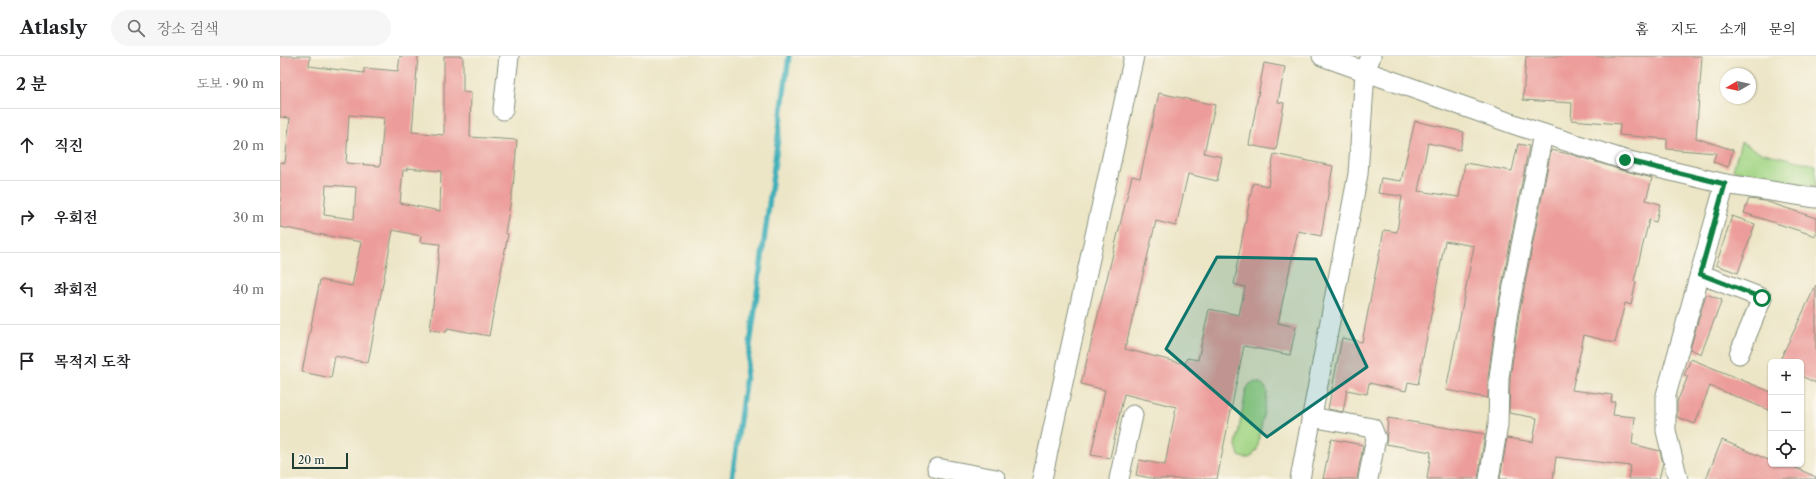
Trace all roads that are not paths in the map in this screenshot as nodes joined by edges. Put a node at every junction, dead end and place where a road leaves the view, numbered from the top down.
1 (509, 56) edge
2 (1134, 56) edge
3 (1322, 56) edge
4 (1368, 64) edge
5 (503, 110) dead end
6 (1543, 134) junction
7 (1725, 184) junction
8 (1816, 198) edge
9 (1700, 274) junction
10 (1739, 354) dead end
11 (1133, 415) dead end
12 (1311, 417) junction
13 (936, 468) dead end
14 (996, 479) edge
15 (1042, 479) edge
16 (1119, 479) edge
17 (1300, 479) edge
18 (1368, 479) edge
19 (1488, 479) edge
20 (1678, 479) edge

1 - 5 street
2 - 15 street
3 - 4 street
4 - 6 street
4 - 12 street
6 - 7 street
6 - 19 street
7 - 8 street
7 - 9 street
9 - 10 street
9 - 20 street
11 - 16 street
12 - 17 street
12 - 18 street
13 - 14 street

